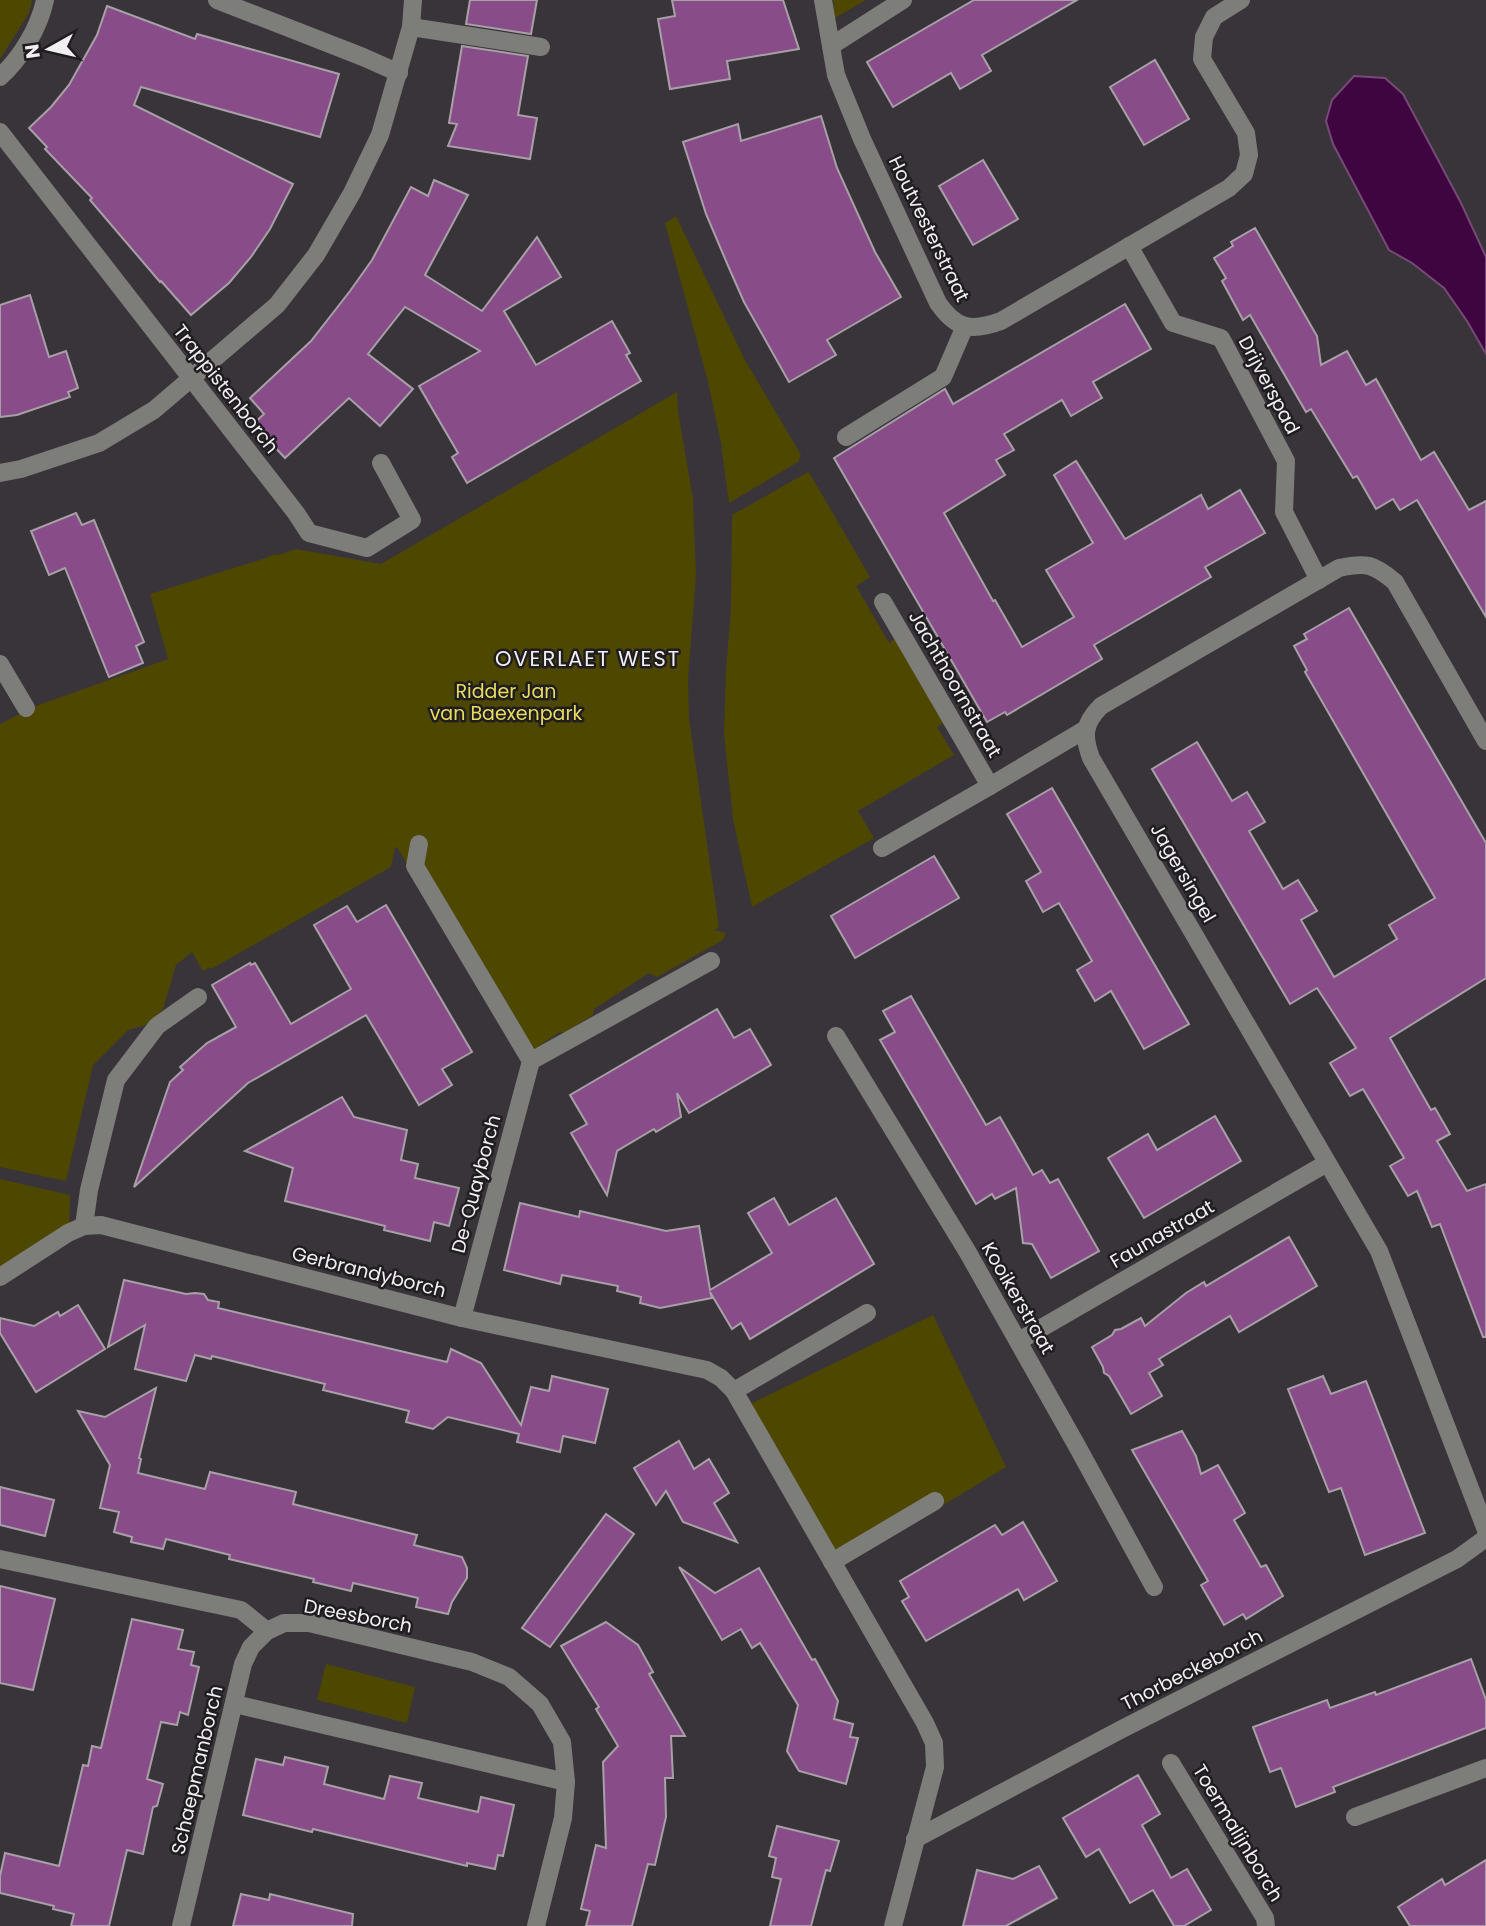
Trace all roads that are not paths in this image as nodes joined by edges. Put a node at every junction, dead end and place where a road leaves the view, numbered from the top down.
1 (45, 0) edge
2 (217, 0) edge
3 (413, 0) edge
4 (822, 0) edge
5 (903, 0) edge
6 (1241, 0) edge
7 (411, 27) junction
8 (831, 46) junction
9 (541, 47) dead end
10 (399, 74) junction
11 (0, 78) edge
12 (0, 132) edge
13 (1129, 246) junction
14 (965, 326) junction
15 (191, 378) junction
16 (846, 438) dead end
17 (381, 463) dead end
18 (0, 473) edge
19 (1320, 580) junction
20 (883, 602) dead end
21 (0, 664) edge
22 (26, 708) dead end
23 (1086, 729) junction
24 (1486, 741) edge
25 (990, 786) junction
26 (419, 844) dead end
27 (881, 848) dead end
28 (711, 961) dead end
29 (198, 997) dead end
30 (836, 1036) dead end
31 (531, 1061) junction
32 (1327, 1163) junction
33 (84, 1226) junction
34 (0, 1277) edge
35 (867, 1313) dead end
36 (462, 1318) junction
37 (1019, 1341) junction
38 (734, 1391) junction
39 (935, 1501) dead end
40 (1486, 1530) edge
41 (1486, 1538) edge
42 (0, 1559) edge
43 (832, 1562) junction
44 (1154, 1587) dead end
45 (267, 1631) junction
46 (235, 1704) junction
47 (1171, 1763) dead end
48 (1486, 1768) edge
49 (566, 1782) junction
50 (1355, 1817) dead end
51 (915, 1839) junction
52 (181, 1926) edge
53 (536, 1926) edge
54 (893, 1926) edge
55 (1266, 1926) edge

1 - 11 street
2 - 10 street
3 - 7 street
4 - 8 street, Houtvesterstraat
5 - 8 street
6 - 13 street
7 - 9 street
7 - 10 street
8 - 14 street, Houtvesterstraat
10 - 15 street
12 - 15 street, Trappistenborch
13 - 14 street, Houtvesterstraat
13 - 19 street, Drijverspad
14 - 16 street
15 - 17 street, Trappistenborch
15 - 18 street
19 - 23 street
19 - 24 street
20 - 25 street, Jachthoornstraat
21 - 22 street
23 - 25 street, Jachthoornstraat
23 - 32 street, Jagersingel
25 - 27 street, Jachthoornstraat
26 - 31 street
28 - 31 street
29 - 33 street
30 - 37 street, Kooikerstraat
31 - 36 street, De-Quayborch
32 - 37 street, Faunastraat
32 - 40 street, Jagersingel
33 - 34 street
33 - 36 street, Gerbrandyborch
35 - 38 street
36 - 38 street, Gerbrandyborch
37 - 44 street, Kooikerstraat
38 - 43 street
39 - 43 street
41 - 51 street, Thorbeckeborch
42 - 45 street
43 - 51 street
45 - 46 street, Schaepmanborch
45 - 49 street, Dreesborch
46 - 49 street
46 - 52 street, Schaepmanborch
47 - 55 street, Toermalijnborch
48 - 50 street
49 - 53 street, Dreesborch
51 - 54 street

